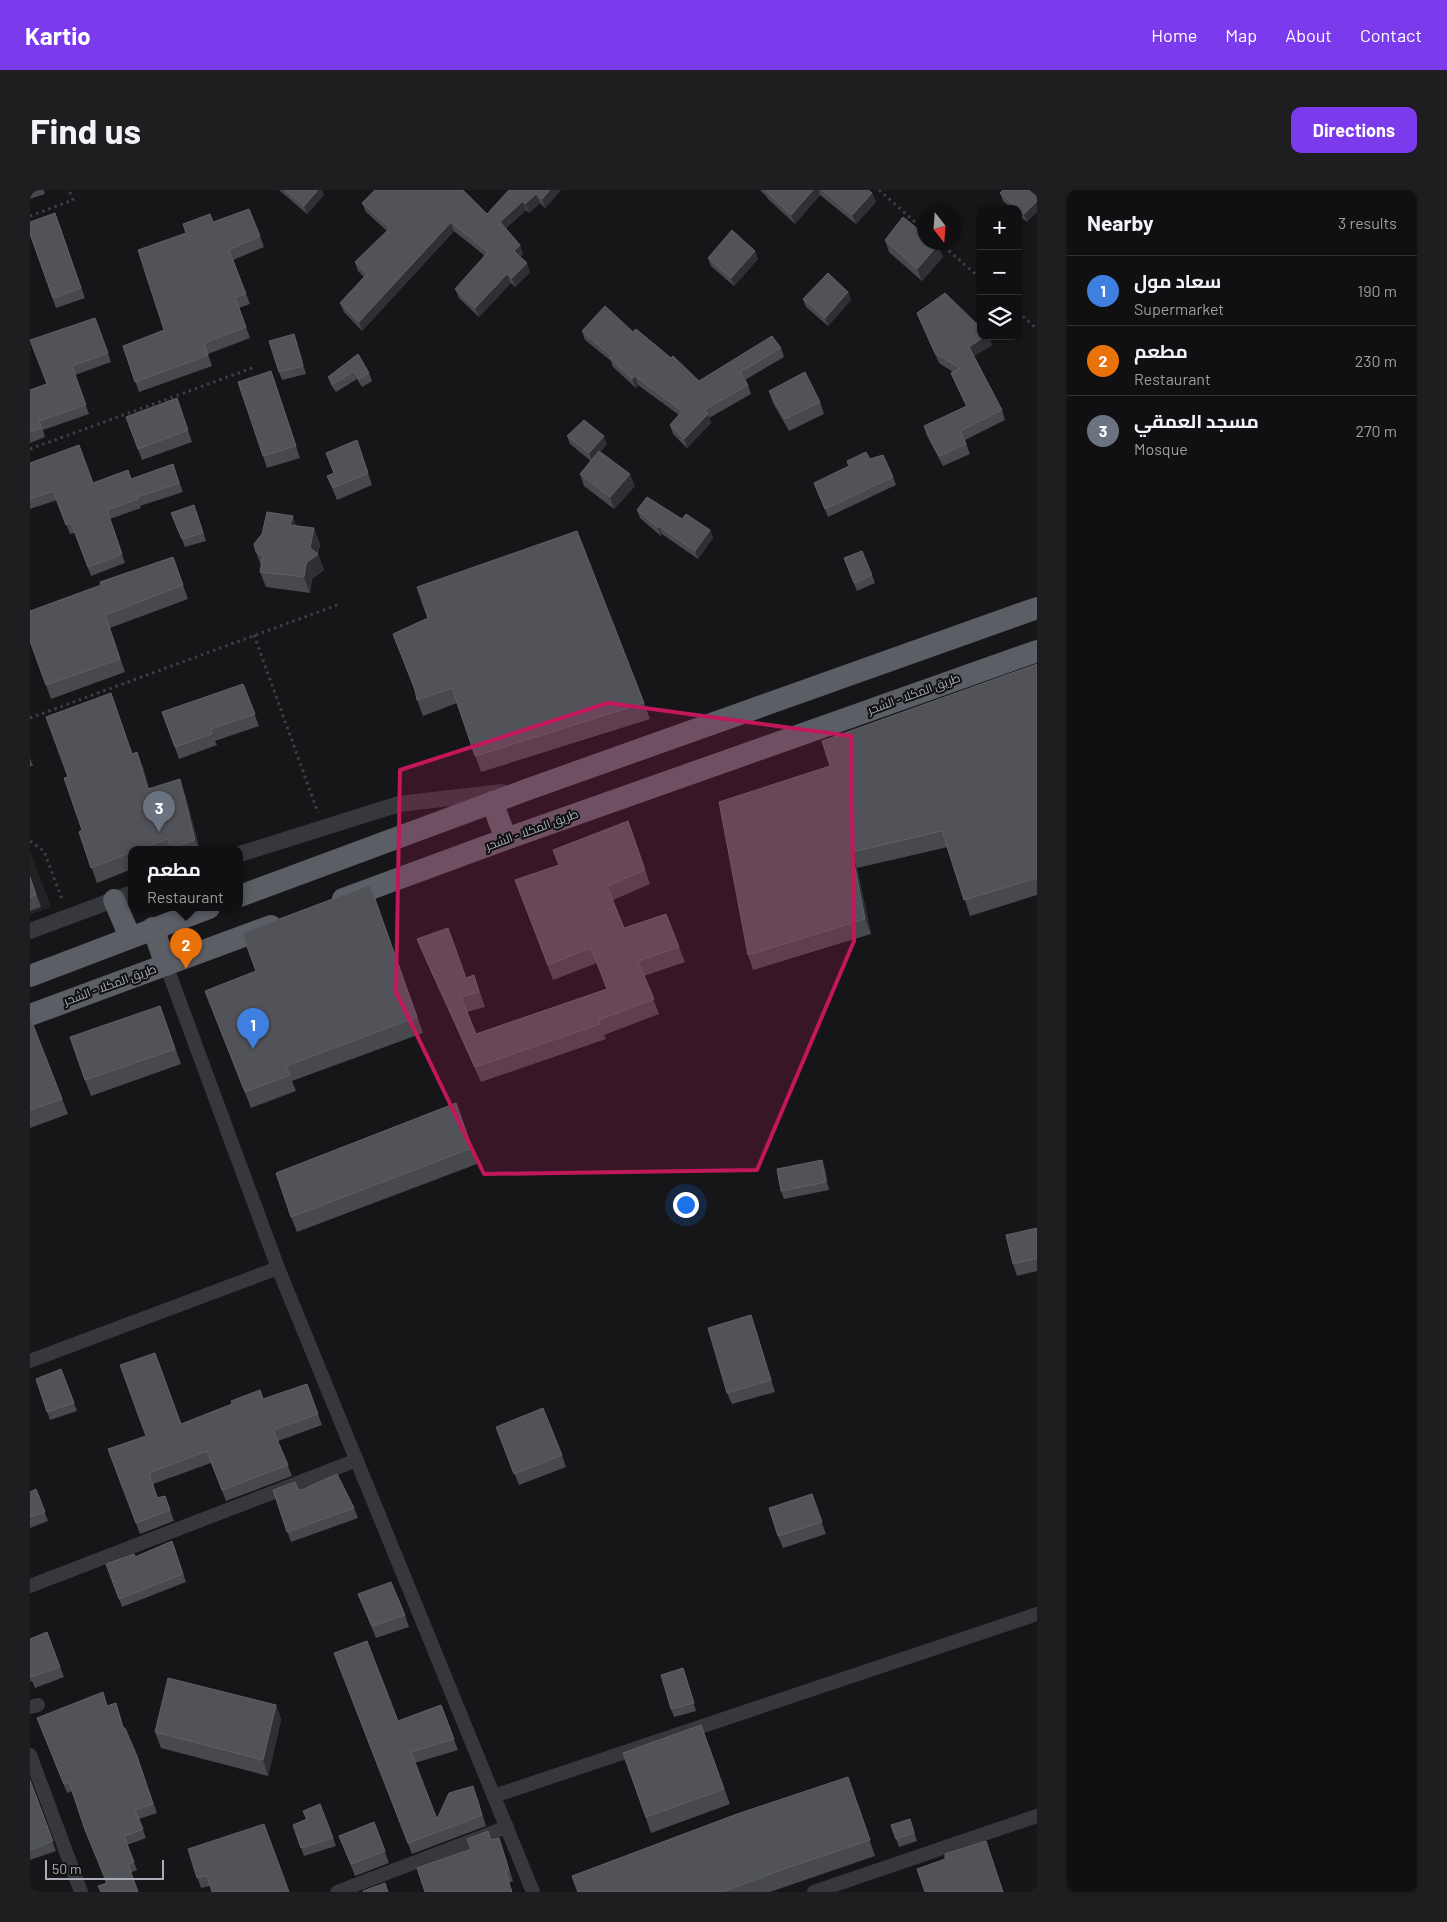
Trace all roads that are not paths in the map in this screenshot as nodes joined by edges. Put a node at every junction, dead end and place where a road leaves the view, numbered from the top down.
1 (1036, 610) edge
2 (1037, 651) edge
3 (526, 790) junction
4 (492, 802) junction
5 (506, 839) junction
6 (243, 853) edge
7 (243, 895) edge
8 (123, 896) edge
9 (321, 907) edge
10 (201, 911) edge
11 (294, 917) edge
12 (153, 928) junction
13 (30, 931) edge
14 (130, 937) junction
15 (166, 965) junction
16 (30, 976) edge
17 (30, 1015) edge
18 (278, 1268) junction
19 (30, 1362) edge
20 (357, 1460) junction
21 (30, 1586) edge
22 (1037, 1614) edge
23 (30, 1755) edge
24 (494, 1796) junction
25 (1037, 1816) edge
26 (507, 1827) junction
27 (81, 1892) edge
28 (337, 1892) edge
29 (533, 1892) edge
30 (814, 1892) edge

1 - 3 highway
2 - 5 highway, طريق المكلا - الشحر
3 - 4 highway
3 - 6 street
4 - 5 highway
4 - 7 highway
5 - 9 highway, طريق المكلا - الشحر
8 - 13 street
8 - 14 highway
10 - 12 highway
11 - 15 highway, طريق المكلا - الشحر
12 - 14 highway
12 - 15 highway
14 - 16 highway
15 - 17 highway, طريق المكلا - الشحر
15 - 18 street
18 - 19 street
18 - 20 street
20 - 21 street
20 - 24 street
22 - 24 street
23 - 27 street
24 - 26 street
25 - 30 street
26 - 28 street
26 - 29 street

